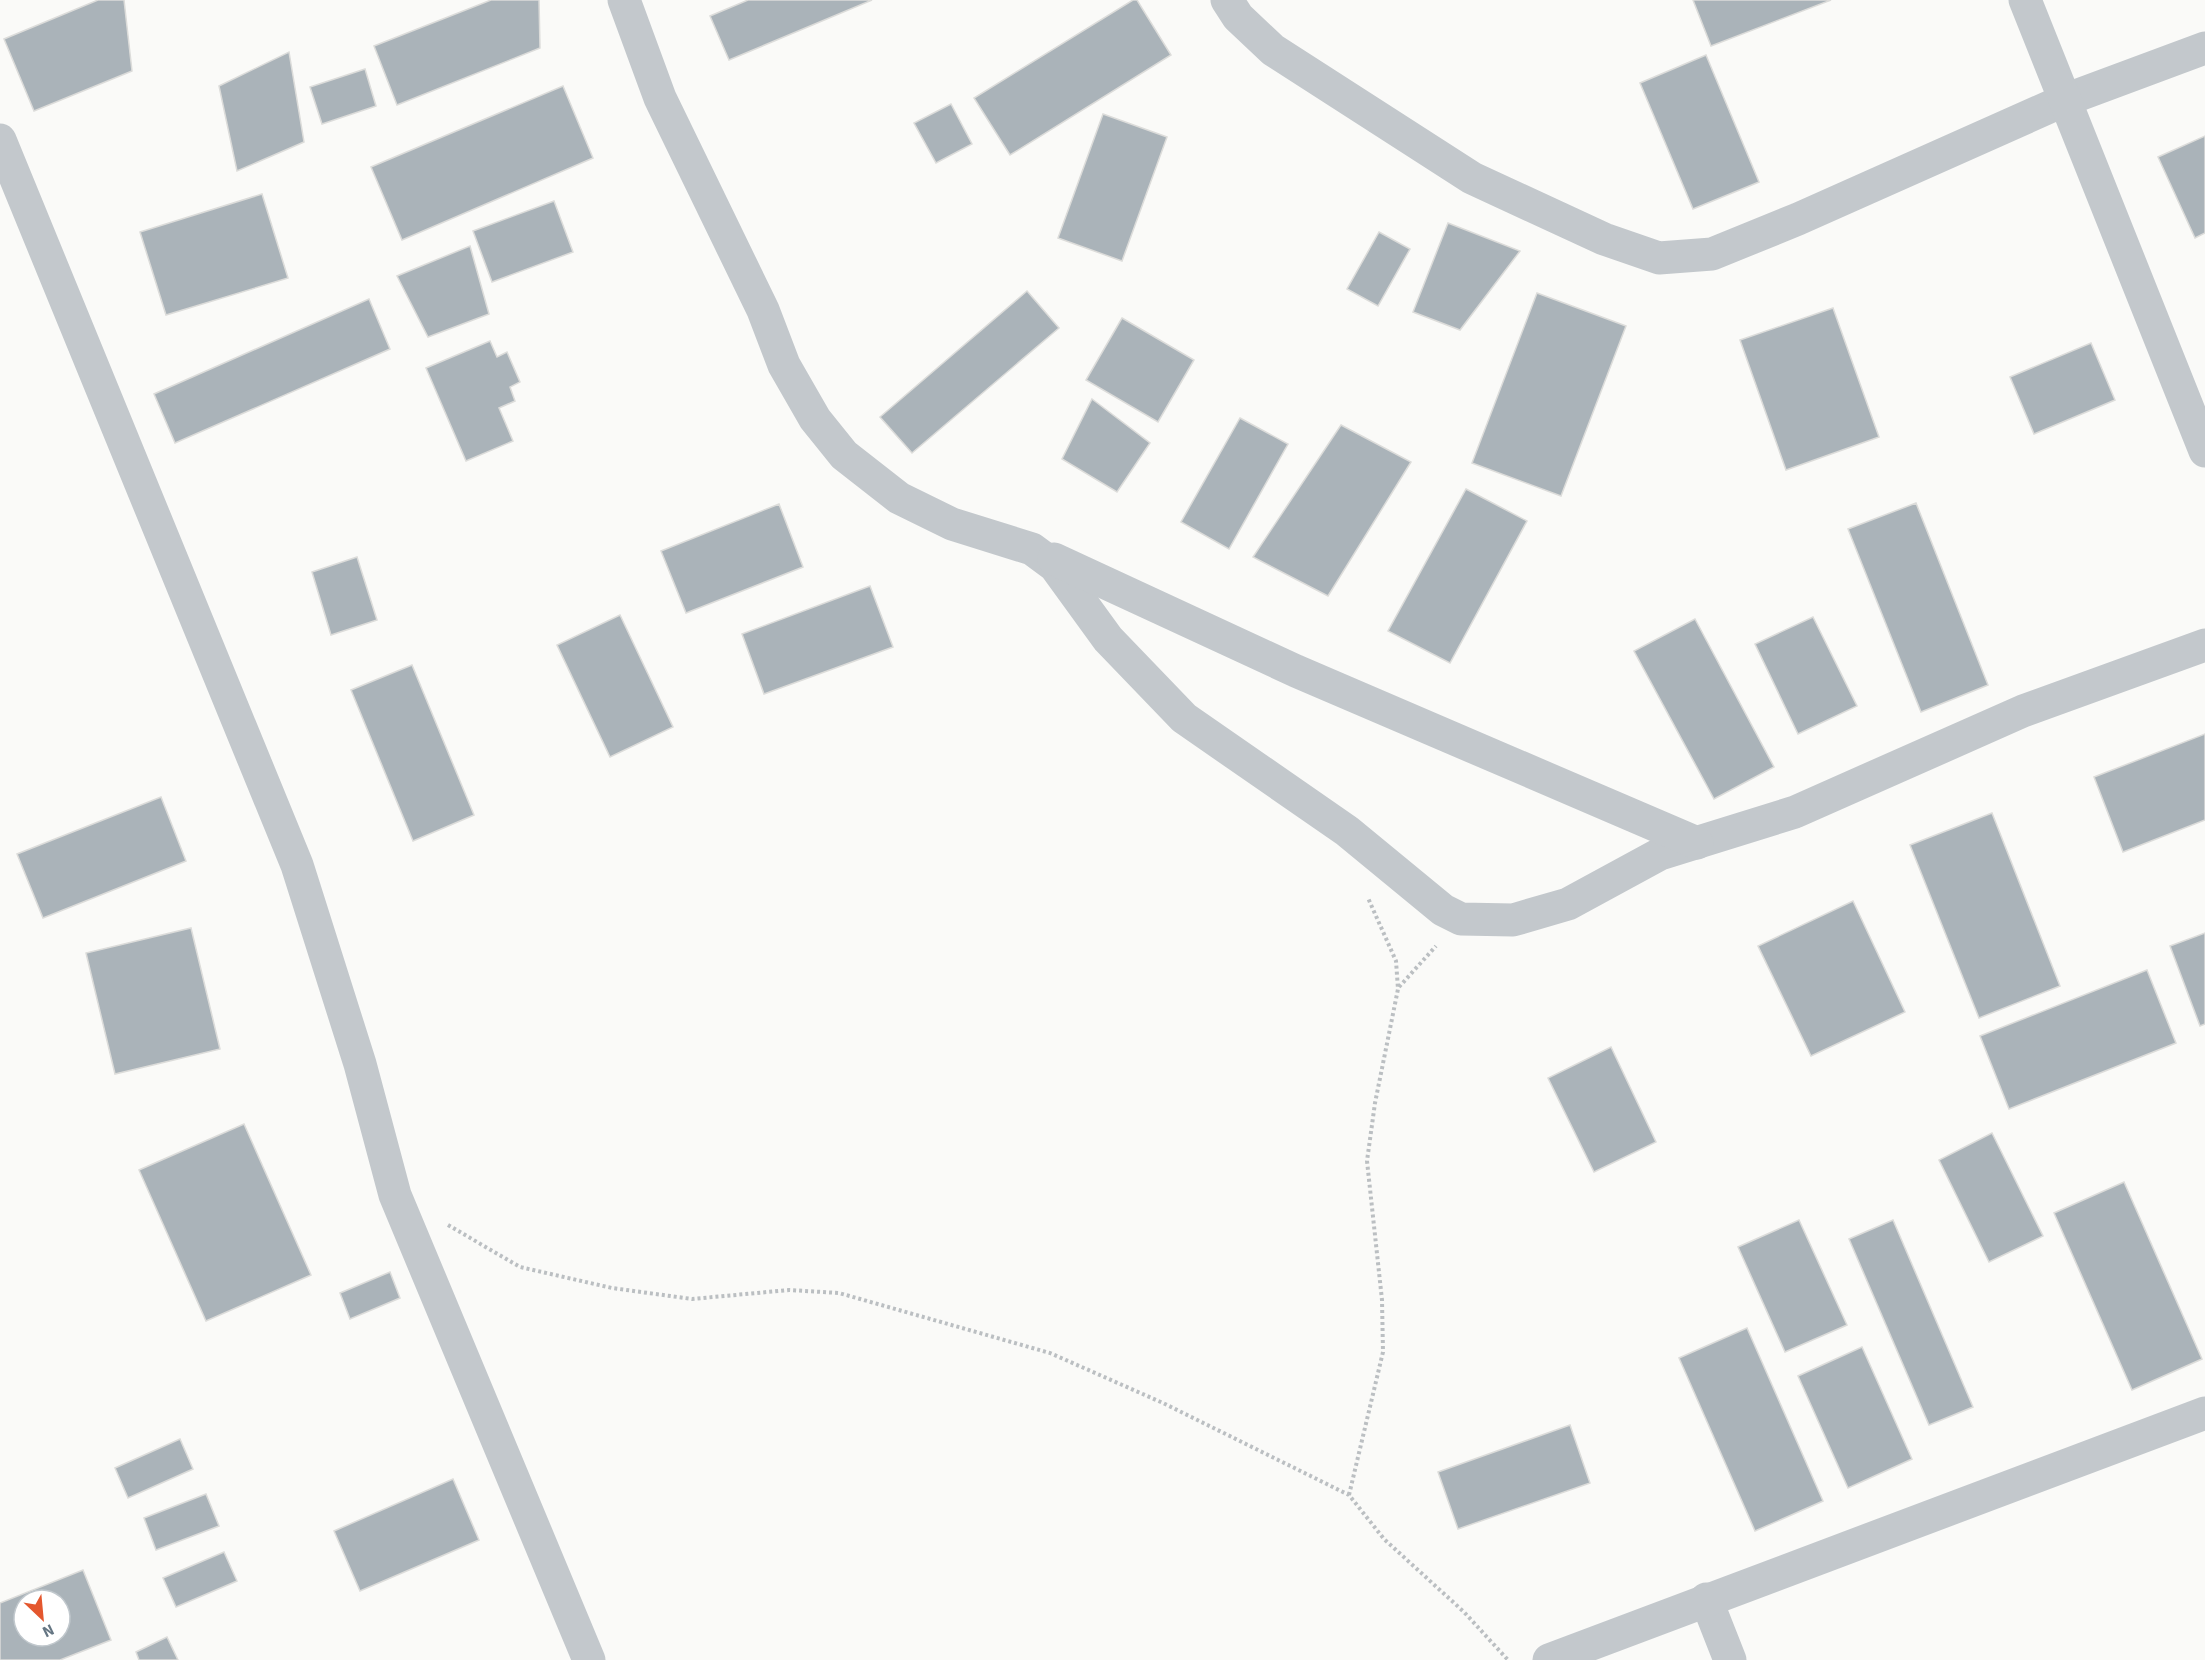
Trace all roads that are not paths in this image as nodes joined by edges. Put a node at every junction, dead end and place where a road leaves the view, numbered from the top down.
1 (624, 0) edge
2 (1227, 0) edge
3 (2025, 0) edge
4 (2205, 48) edge
5 (2065, 100) junction
6 (0, 140) edge
7 (2205, 451) edge
8 (1032, 549) junction
9 (2205, 645) edge
10 (1697, 843) junction
11 (2205, 1413) edge
12 (1706, 1599) junction
13 (589, 1660) edge
14 (1549, 1660) edge
15 (1730, 1660) edge

1 - 8 street
2 - 5 street
3 - 5 street
4 - 5 street
5 - 7 street
6 - 13 street
8 - 10 street
8 - 10 street
9 - 10 street
11 - 12 street
12 - 14 street
12 - 15 street

